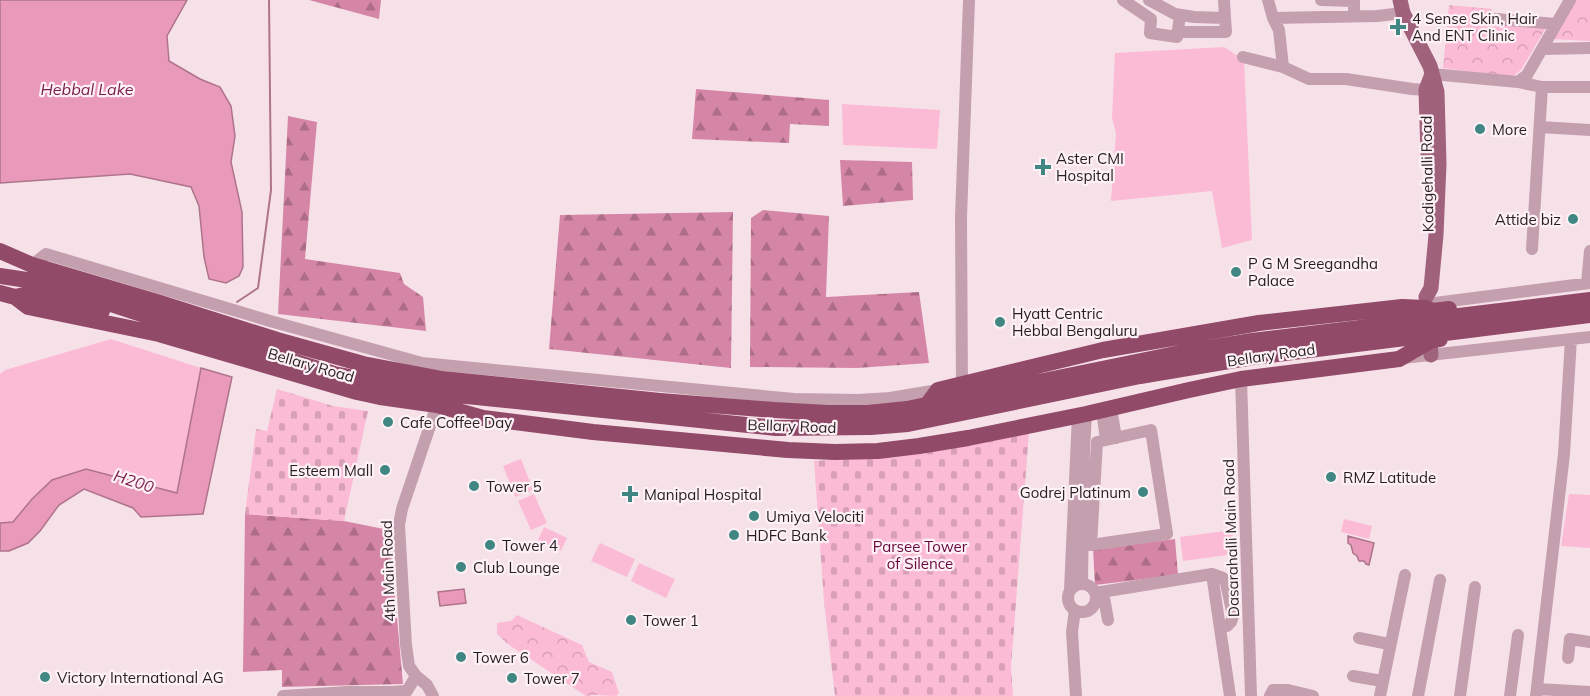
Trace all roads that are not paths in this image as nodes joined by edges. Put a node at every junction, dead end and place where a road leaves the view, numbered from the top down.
1 (969, 0) edge
2 (1123, 0) edge
3 (1149, 0) edge
4 (1224, 0) edge
5 (1268, 0) edge
6 (1321, 0) edge
7 (1570, 0) edge
8 (1401, 6) edge
9 (1180, 15) junction
10 (1354, 16) junction
11 (1225, 18) junction
12 (1273, 18) junction
13 (1496, 20) dead end
14 (1556, 24) junction
15 (1178, 32) junction
16 (1590, 48) edge
17 (1542, 49) junction
18 (1243, 57) dead end
19 (1283, 67) junction
20 (1432, 74) junction
21 (1518, 82) junction
22 (1542, 87) junction
23 (1590, 87) edge
24 (1426, 90) junction
25 (1539, 127) junction
26 (1590, 130) edge
27 (1532, 249) dead end
28 (1590, 251) edge
29 (2, 255) edge
30 (0, 276) edge
31 (1589, 290) edge
32 (8, 295) edge
33 (1426, 302) junction
34 (135, 312) junction
35 (1590, 315) edge
36 (1268, 322) junction
37 (1590, 322) edge
38 (206, 325) junction
39 (241, 336) junction
40 (1590, 337) edge
41 (1571, 339) junction
42 (1431, 348) junction
43 (1181, 361) junction
44 (513, 379) junction
45 (1247, 379) junction
46 (938, 390) junction
47 (962, 391) junction
48 (437, 405) junction
49 (927, 405) junction
50 (1094, 412) junction
51 (1111, 439) junction
52 (1212, 574) junction
53 (1405, 575) dead end
54 (1440, 580) dead end
55 (1082, 584) junction
56 (1475, 587) dead end
57 (1070, 590) junction
58 (1099, 593) junction
59 (1075, 610) junction
60 (1108, 620) dead end
61 (1227, 626) dead end
62 (1518, 635) dead end
63 (1359, 638) dead end
64 (1590, 642) edge
65 (1389, 644) junction
66 (1568, 658) dead end
67 (416, 676) junction
68 (1353, 676) dead end
69 (1382, 681) junction
70 (1537, 692) edge
71 (1590, 692) edge
72 (348, 694) edge
73 (391, 694) edge
74 (289, 696) edge
75 (433, 696) edge
76 (1076, 696) edge
77 (1230, 696) edge
78 (1251, 696) edge
79 (1270, 696) edge
80 (1313, 696) edge
81 (1380, 696) edge
82 (1418, 696) edge
83 (1460, 696) edge
84 (1510, 696) edge

1 - 47 street
2 - 15 street
3 - 9 street
4 - 11 street
5 - 12 street
6 - 10 street
7 - 14 street
8 - 10 street
8 - 20 main road
9 - 11 street
9 - 15 street
10 - 12 street
11 - 15 street
12 - 19 street
13 - 14 street
14 - 17 street
16 - 17 street
17 - 21 street
18 - 19 street
19 - 24 street
20 - 21 street
20 - 24 main road, Kodigehalli Road
20 - 33 main road
21 - 22 street
22 - 23 street
22 - 25 street
24 - 33 main road, Kodigehalli Road
25 - 26 street
25 - 27 street
28 - 31 street
29 - 38 highway, Bellary Road
30 - 34 highway
31 - 33 highway
31 - 43 highway, Bellary Road
32 - 34 highway, Bellary Road
32 - 38 highway
33 - 36 highway
33 - 42 main road, Kodigehalli Road
34 - 38 highway, Bellary Road
35 - 43 highway, Bellary Road
36 - 45 highway
36 - 47 highway
37 - 42 highway, Bellary Road
38 - 39 highway, Bellary Road
38 - 39 highway
39 - 43 highway, Bellary Road
39 - 44 highway, Bellary Road
39 - 48 highway, Bellary Road
40 - 41 street
41 - 42 street
41 - 70 street
42 - 45 highway, Bellary Road
43 - 47 highway, Bellary Road
44 - 46 street
44 - 49 highway, Bellary Road
45 - 50 highway, Bellary Road
45 - 78 street, Dasarahalli Main Road
46 - 47 highway
46 - 49 highway
47 - 49 highway, Bellary Road
48 - 50 highway, Bellary Road
48 - 67 street, 4th Main Road
50 - 51 street
50 - 55 street
50 - 57 street
51 - 51 street
52 - 58 street
52 - 61 street
52 - 77 street
53 - 65 street
54 - 82 street
55 - 57 street
55 - 58 street
56 - 83 street
57 - 59 street
58 - 59 street
58 - 60 street
59 - 76 street
62 - 84 street
63 - 65 street
64 - 66 street
65 - 69 street
67 - 73 street
67 - 75 street, 4th Main Road
68 - 69 street
69 - 81 street
70 - 71 street
72 - 73 street
72 - 74 street
79 - 80 street

